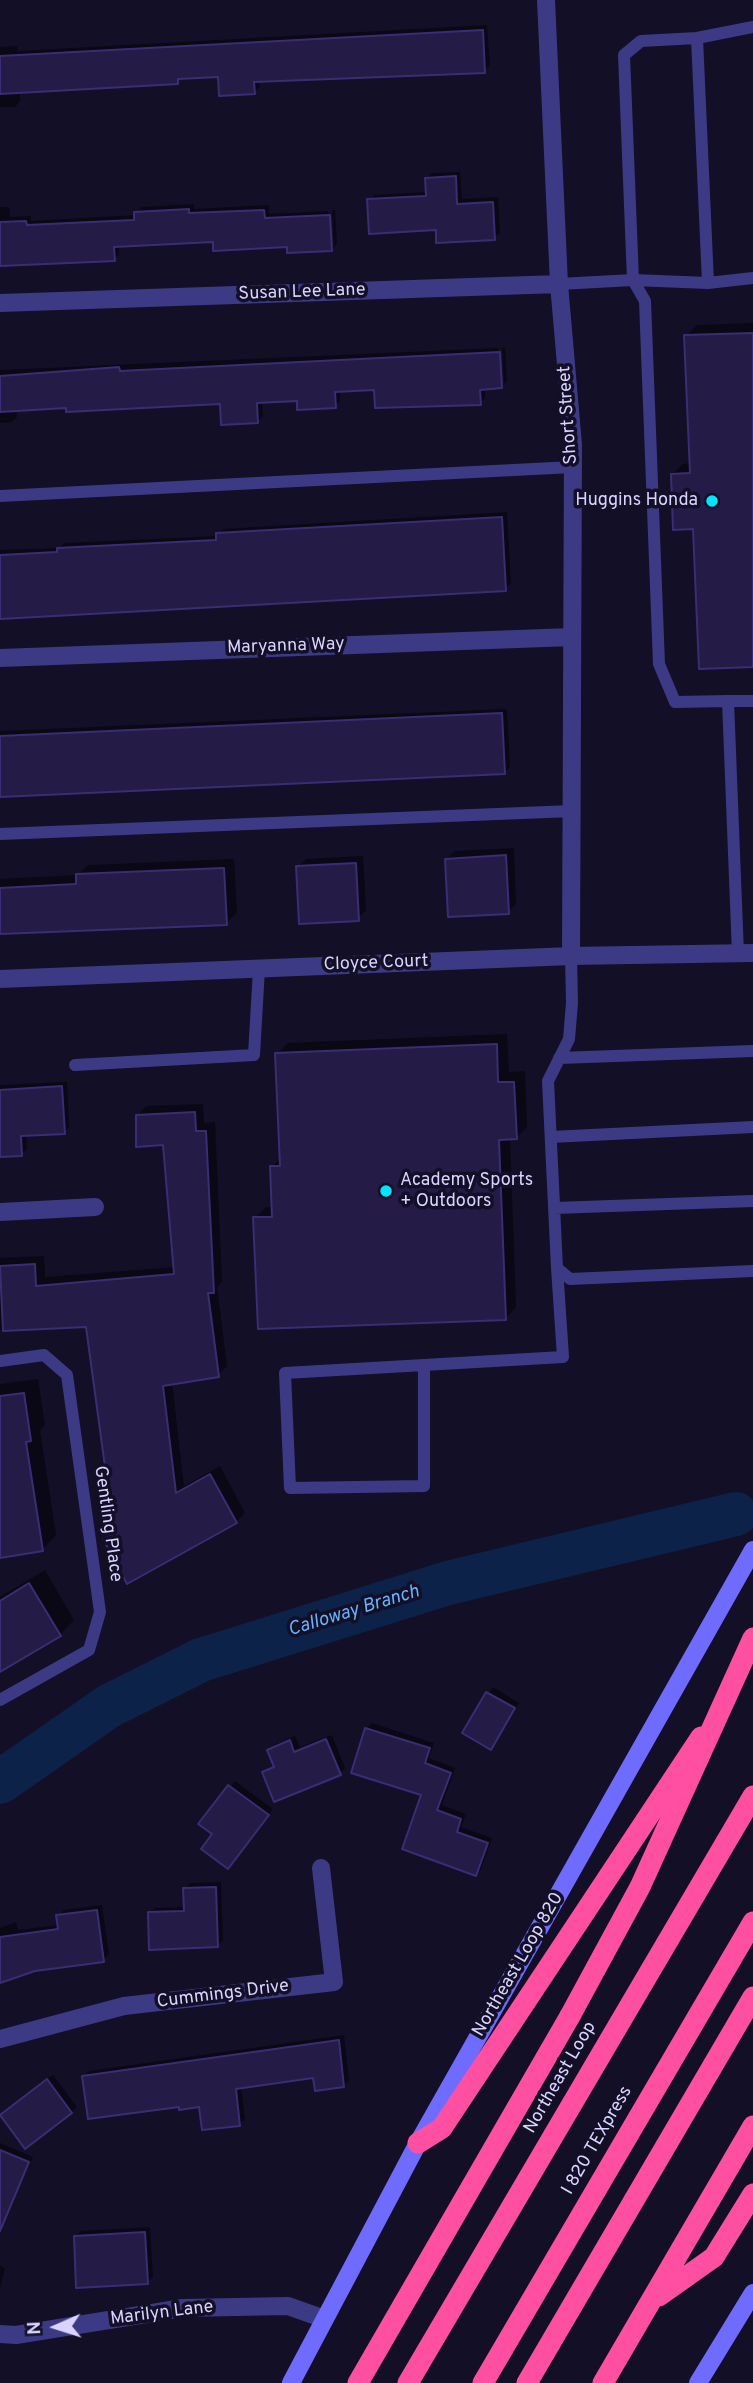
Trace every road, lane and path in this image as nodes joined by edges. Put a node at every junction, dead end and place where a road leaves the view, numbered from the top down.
1 (546, 0) edge
2 (753, 27) edge
3 (697, 38) junction
4 (753, 278) edge
5 (634, 280) junction
6 (708, 283) junction
7 (559, 284) junction
8 (0, 303) edge
9 (573, 467) junction
10 (0, 496) edge
11 (572, 637) junction
12 (0, 658) edge
13 (728, 701) junction
14 (753, 701) edge
15 (572, 811) junction
16 (0, 834) edge
17 (746, 954) edge
18 (571, 956) junction
19 (259, 969) junction
20 (0, 979) edge
21 (753, 1051) edge
22 (559, 1058) junction
23 (75, 1065) dead end
24 (753, 1127) edge
25 (551, 1136) junction
26 (753, 1201) edge
27 (94, 1207) dead end
28 (554, 1208) junction
29 (0, 1212) edge
30 (557, 1268) junction
31 (753, 1272) edge
32 (0, 1361) edge
33 (424, 1365) junction
34 (749, 1556) edge
35 (753, 1638) edge
36 (753, 1660) edge
37 (0, 1700) edge
38 (753, 1796) edge
39 (321, 1868) dead end
40 (753, 1922) edge
41 (753, 1997) edge
42 (0, 2039) edge
43 (753, 2126) edge
44 (418, 2143) junction
45 (753, 2194) edge
46 (753, 2293) edge
47 (652, 2302) junction
48 (322, 2318) junction
49 (0, 2334) edge
50 (291, 2383) edge
51 (358, 2383) edge
52 (408, 2383) edge
53 (482, 2383) edge
54 (527, 2383) edge
55 (603, 2383) edge
56 (698, 2383) edge

1 - 7 street, Short Street
2 - 3 lane
3 - 5 lane
3 - 6 lane
4 - 6 lane, Susan Lee Lane
5 - 6 lane, Susan Lee Lane
5 - 7 lane, Susan Lee Lane
5 - 13 lane
7 - 8 street, Susan Lee Lane
7 - 9 street, Short Street
9 - 10 lane
9 - 11 street, Short Street
11 - 12 street, Maryanna Way
11 - 15 street, Short Street
13 - 14 lane
13 - 17 lane
15 - 16 lane
15 - 18 street, Short Street
17 - 18 street, Cloyce Court
18 - 19 street, Cloyce Court
18 - 22 lane
19 - 20 street, Cloyce Court
19 - 23 lane
21 - 22 lane
22 - 25 lane
24 - 25 lane
25 - 28 lane
26 - 28 lane
27 - 29 street
28 - 30 lane
30 - 31 lane
30 - 33 lane
32 - 37 lane, Gentling Place
33 - 33 lane
34 - 44 main road, Northeast Loop 820
35 - 51 highway, bridge
36 - 44 highway
38 - 52 highway, Northeast Loop
39 - 42 street, Cummings Drive
40 - 53 highway, I 820 TEXpress
41 - 54 highway
43 - 47 highway
44 - 48 main road, Northeast Loop 820
45 - 47 highway
46 - 56 main road
47 - 55 highway
48 - 49 street, Marilyn Lane
48 - 50 main road, Northeast Loop 820

